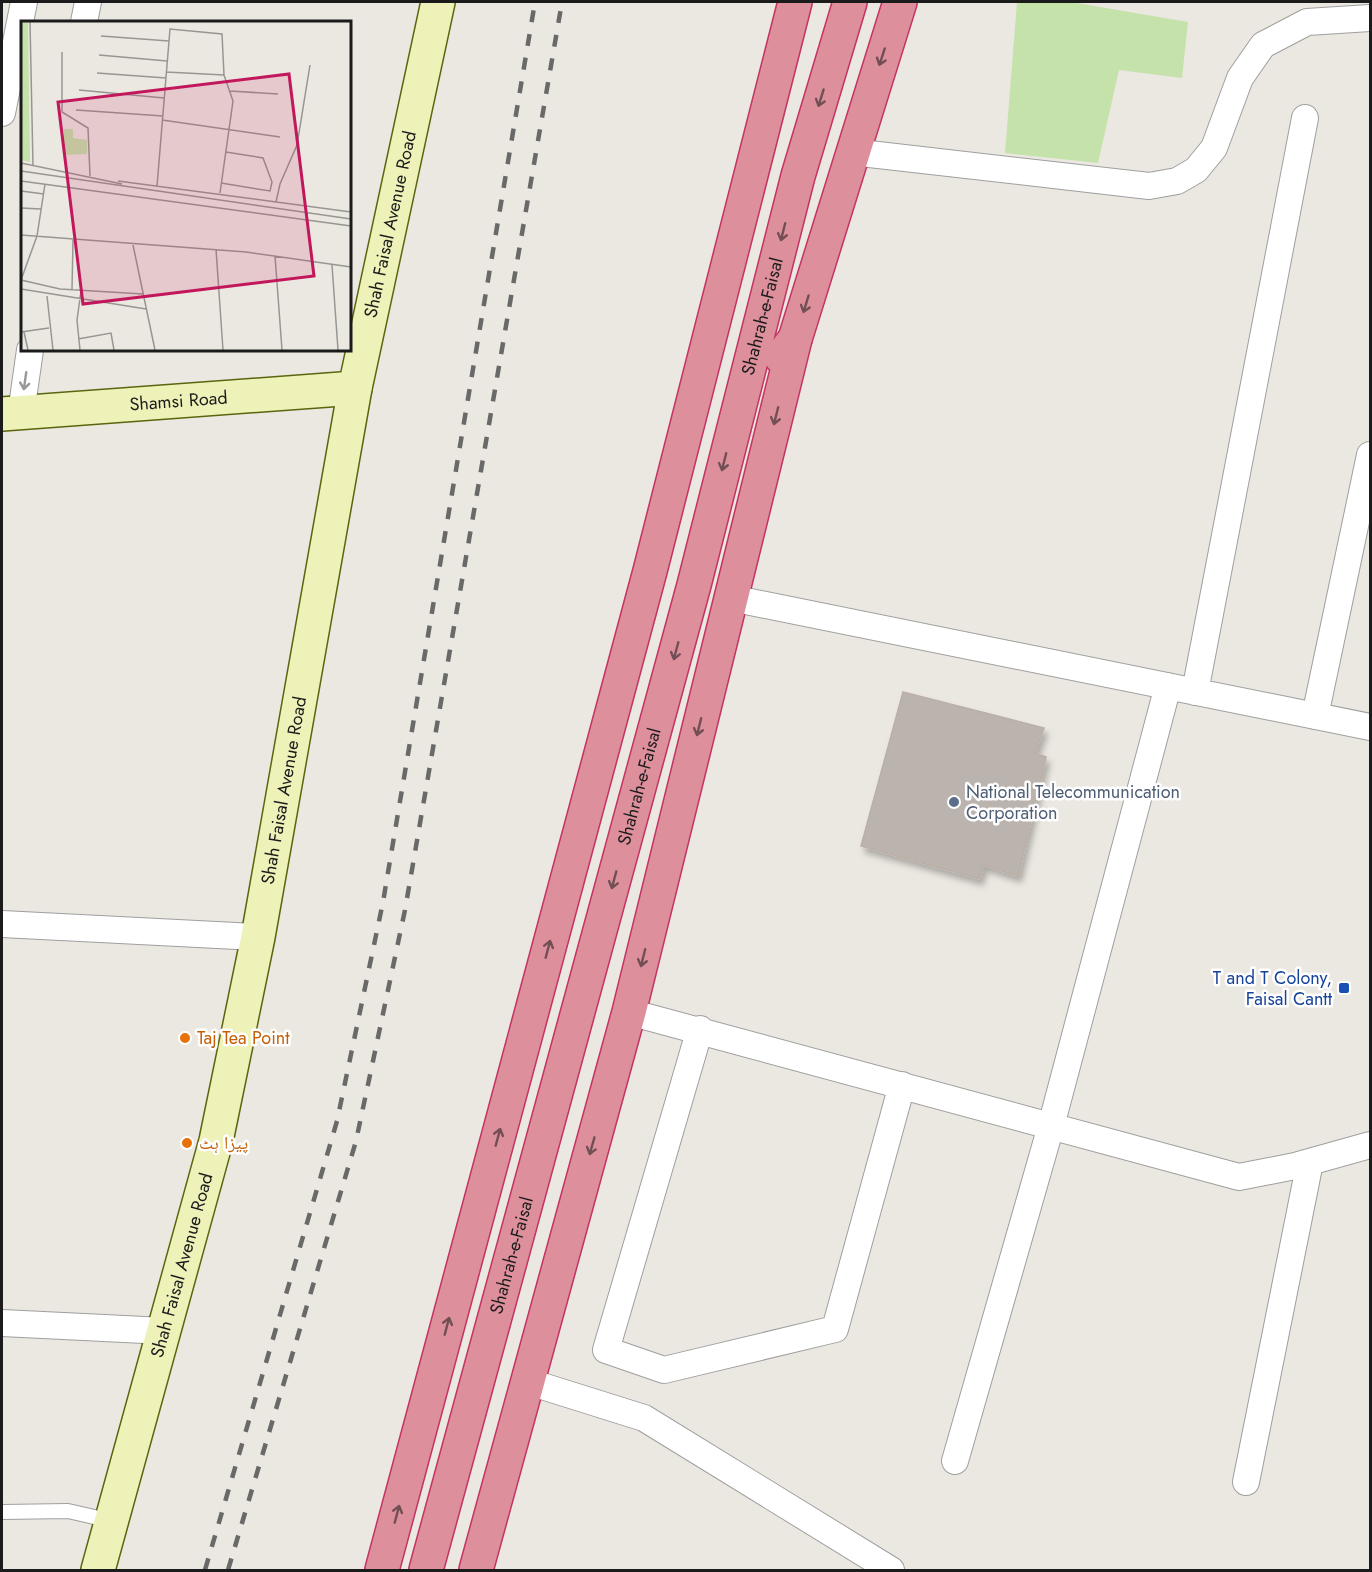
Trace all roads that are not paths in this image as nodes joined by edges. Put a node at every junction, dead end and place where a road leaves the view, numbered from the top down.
1 (24, 2) edge
2 (88, 2) edge
3 (438, 2) edge
4 (795, 2) edge
5 (850, 2) edge
6 (900, 2) edge
7 (1371, 18) edge
8 (84, 21) edge
9 (2, 112) edge
10 (1305, 118) dead end
11 (852, 152) junction
12 (795, 339) junction
13 (30, 351) edge
14 (355, 388) junction
15 (11, 413) edge
16 (736, 418) junction
17 (1371, 455) edge
18 (731, 598) junction
19 (1168, 686) junction
20 (1195, 692) junction
21 (1315, 716) junction
22 (1371, 728) edge
23 (2, 924) edge
24 (258, 937) junction
25 (629, 1012) junction
26 (700, 1029) junction
27 (902, 1085) junction
28 (1051, 1126) junction
29 (1371, 1145) edge
30 (1310, 1162) junction
31 (2, 1323) edge
32 (165, 1331) junction
33 (526, 1382) junction
34 (955, 1461) dead end
35 (1246, 1482) dead end
36 (2, 1512) edge
37 (112, 1521) junction
38 (98, 1570) edge
39 (382, 1570) edge
40 (426, 1570) edge
41 (476, 1570) edge
42 (891, 1570) edge

1 - 9 street
2 - 8 street
3 - 14 street, Shah Faisal Avenue Road
39 -> 4 highway
5 -> 16 highway, Shahrah-e-Faisal
6 -> 11 highway
7 - 11 street
10 - 20 street
11 -> 12 highway
12 - 16 highway
12 -> 18 highway
13 -> 15 street
14 - 15 street, Shamsi Road
14 - 24 street, Shah Faisal Avenue Road
16 -> 40 highway, Shahrah-e-Faisal
17 - 21 street
18 - 19 street
18 -> 25 highway
19 - 20 street
19 - 28 street
20 - 21 street
21 - 22 street
23 - 24 street
24 - 32 street, Shah Faisal Avenue Road
25 - 26 street
25 -> 33 highway
26 - 27 street
26 - 27 street
27 - 28 street
28 - 30 street
28 - 34 street
29 - 30 street
30 - 35 street
31 - 32 street
32 - 37 street, Shah Faisal Avenue Road
33 - 41 highway
33 - 42 street
36 - 37 lane
37 - 38 street, Shah Faisal Avenue Road

